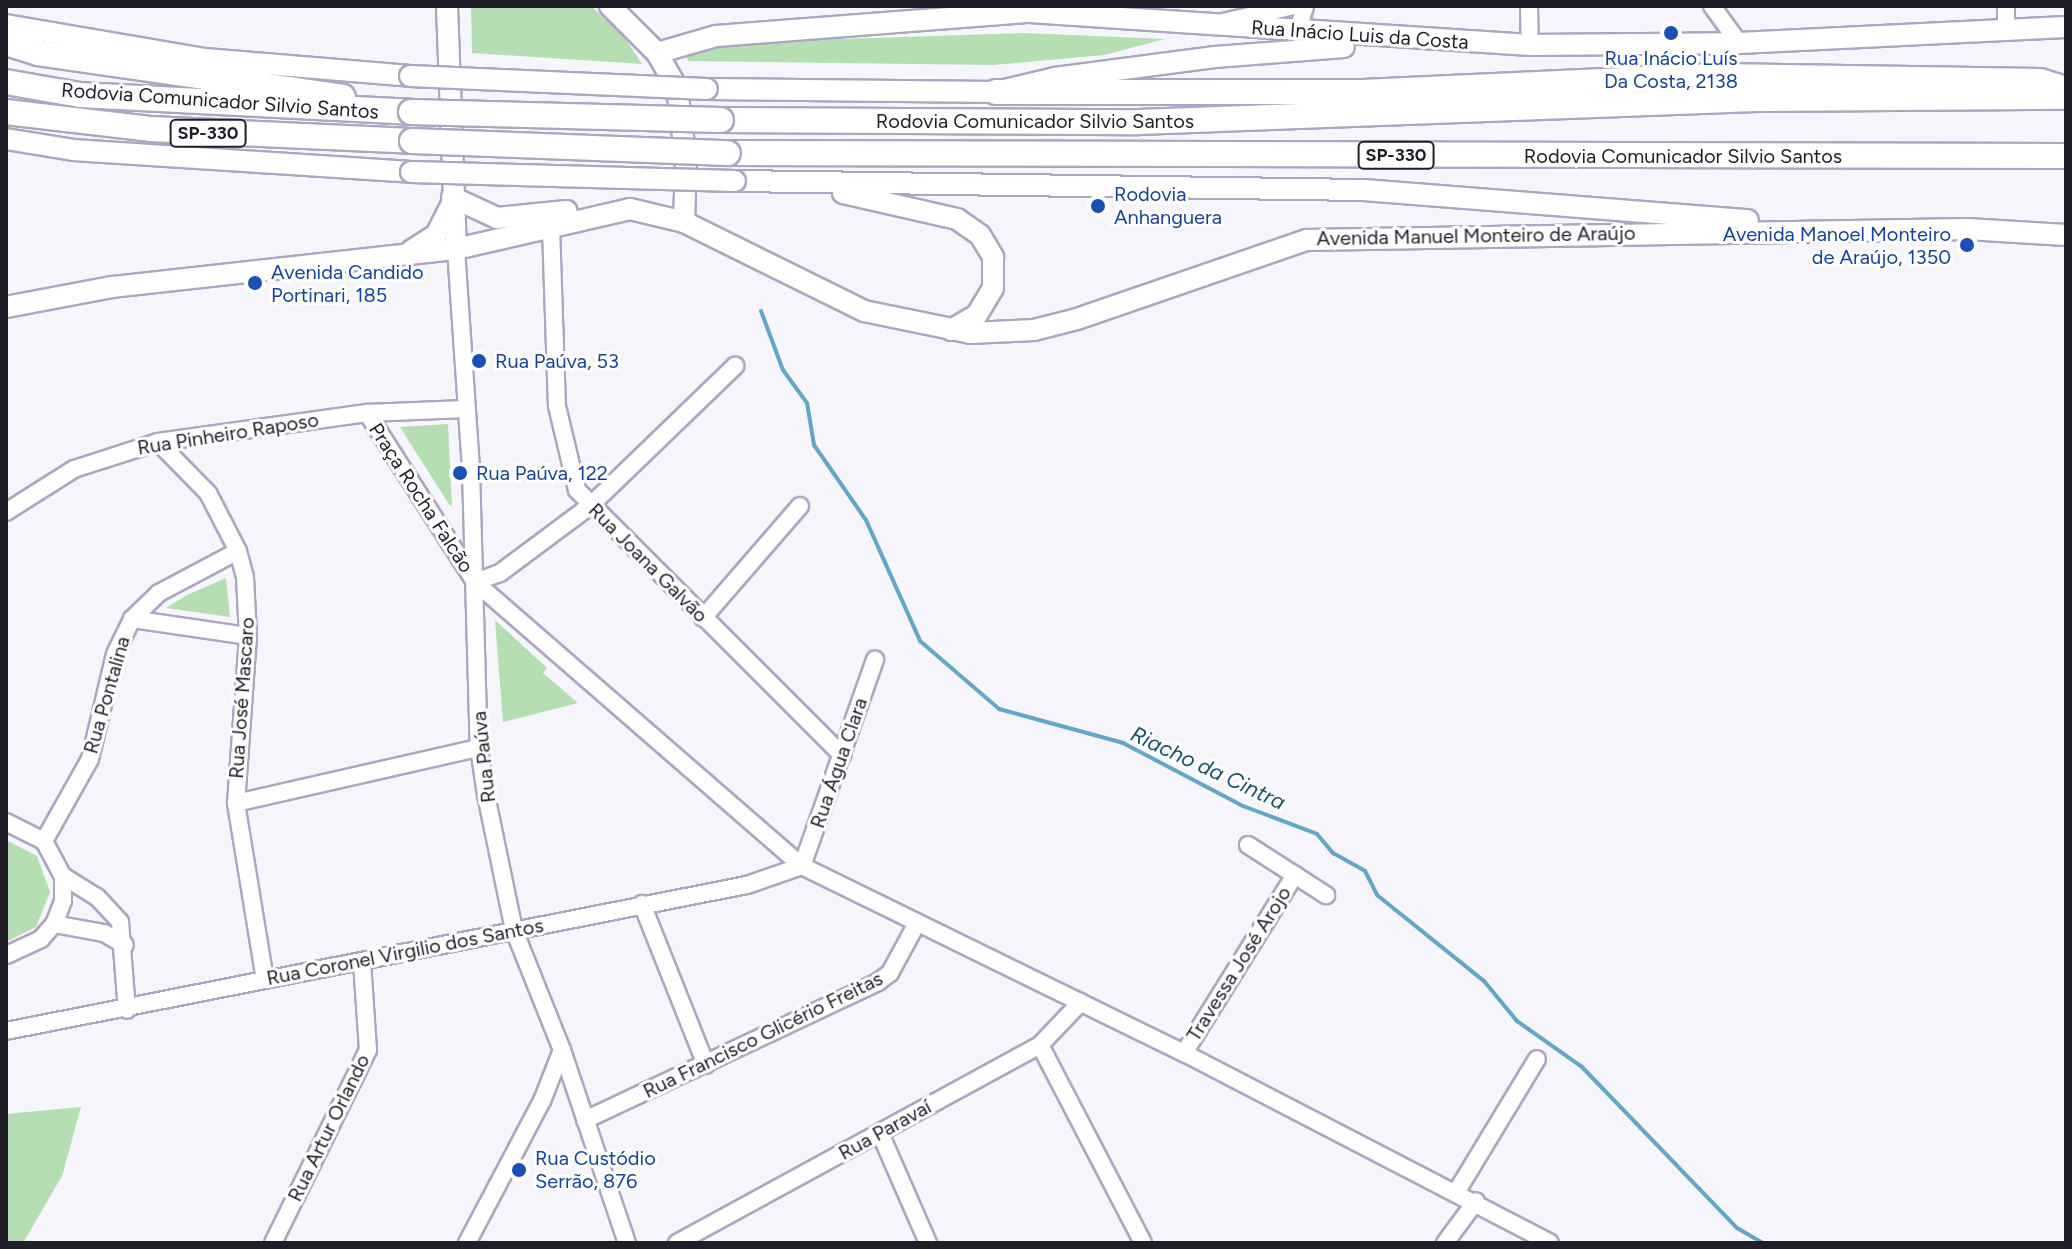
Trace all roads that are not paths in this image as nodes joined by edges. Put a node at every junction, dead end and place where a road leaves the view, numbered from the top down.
1 (610, 6) edge
2 (1294, 6) edge
3 (1305, 6) edge
4 (1529, 6) edge
5 (1712, 6) edge
6 (449, 8) edge
7 (2006, 16) edge
8 (6, 25) edge
9 (1214, 25) junction
10 (2066, 27) edge
11 (1297, 33) junction
12 (1382, 39) junction
13 (6, 43) edge
14 (1739, 43) junction
15 (1706, 44) junction
16 (1530, 45) junction
17 (657, 53) junction
18 (6, 82) edge
19 (2066, 88) edge
20 (996, 92) junction
21 (2066, 97) edge
22 (6, 112) edge
23 (407, 112) junction
24 (6, 139) edge
25 (2066, 156) edge
26 (819, 186) junction
27 (452, 197) junction
28 (603, 212) junction
29 (684, 222) junction
30 (551, 227) junction
31 (1827, 231) junction
32 (2066, 235) edge
33 (456, 249) junction
34 (404, 255) junction
35 (6, 307) edge
36 (951, 330) junction
37 (735, 366) dead end
38 (465, 409) junction
39 (367, 413) junction
40 (158, 442) junction
41 (590, 506) junction
42 (800, 506) dead end
43 (6, 512) edge
44 (238, 551) junction
45 (475, 582) junction
46 (703, 618) junction
47 (132, 619) junction
48 (248, 636) junction
49 (875, 660) dead end
50 (479, 748) junction
51 (842, 755) junction
52 (236, 803) junction
53 (6, 822) edge
54 (44, 841) junction
55 (1248, 845) dead end
56 (802, 866) junction
57 (1295, 875) junction
58 (63, 876) junction
59 (1326, 895) dead end
60 (642, 904) junction
61 (917, 923) junction
62 (54, 924) junction
63 (514, 930) junction
64 (125, 945) junction
65 (6, 955) edge
66 (362, 961) junction
67 (265, 980) junction
68 (1081, 1002) junction
69 (127, 1010) junction
70 (6, 1031) edge
71 (1040, 1045) junction
72 (562, 1050) junction
73 (1184, 1053) junction
74 (1537, 1059) dead end
75 (706, 1065) junction
76 (585, 1120) junction
77 (880, 1133) junction
78 (1457, 1191) junction
79 (1476, 1201) junction
80 (1528, 1237) edge
81 (273, 1243) edge
82 (467, 1243) edge
83 (627, 1243) edge
84 (677, 1243) edge
85 (928, 1243) edge
86 (1143, 1243) edge
87 (1445, 1243) edge
88 (1550, 1243) edge

1 - 17 main road
2 - 9 street
3 - 11 street
4 - 16 street
5 - 14 street
5 - 15 street
6 - 27 main road
7 - 10 main road, Rua Inácio Luis da Costa
7 - 14 main road, Rua Inácio Luis da Costa
8 - 20 main road, bridge
9 - 11 main road, Rua Inácio Luis da Costa
9 - 17 main road, Rua Inácio Luis da Costa
11 - 12 main road, Rua Inácio Luis da Costa
12 - 16 main road, Rua Inácio Luis da Costa
12 - 20 main road
13 - 23 highway
14 - 15 main road, Rua Inácio Luis da Costa
15 - 16 main road, Rua Inácio Luis da Costa
17 - 29 main road
18 - 23 highway, Rodovia Comunicador Silvio Santos / SP-330
19 - 20 highway
21 - 23 highway, Rodovia Comunicador Silvio Santos / SP-330, bridge
22 - 25 highway, Rodovia Comunicador Silvio Santos / SP-330, bridge
24 - 26 main road, bridge
26 - 31 main road
26 - 36 main road
27 - 28 main road
27 - 33 main road
27 - 34 main road
28 - 29 main road, Avenida Manuel Monteiro de Araújo
28 - 30 main road
29 - 36 main road, Avenida Manuel Monteiro de Araújo
30 - 33 main road
30 - 41 street, Rua Joana Galvão
31 - 32 main road, Avenida Manuel Monteiro de Araújo
31 - 36 main road, Avenida Manuel Monteiro de Araújo
33 - 34 main road
33 - 38 street, Rua Paúva
34 - 35 main road
37 - 41 street
38 - 39 street, Rua Pinheiro Raposo
38 - 45 street, Rua Paúva
39 - 40 street, Rua Pinheiro Raposo
39 - 45 street, Praça Rocha Falcão
40 - 43 street, Rua Pinheiro Raposo
40 - 44 street, Rua José Mascaro
41 - 45 street
41 - 46 street, Rua Joana Galvão
42 - 46 street
44 - 47 street, Rua Pontalina
44 - 48 street, Rua José Mascaro
45 - 50 street, Rua Paúva
45 - 56 street
46 - 51 street, Rua Joana Galvão
47 - 48 street
47 - 54 street, Rua Pontalina
48 - 52 street, Rua José Mascaro
49 - 51 street, Rua Água Clara
50 - 52 street
50 - 63 street, Rua Paúva
51 - 56 street, Rua Água Clara
52 - 67 street, Rua José Mascaro
53 - 54 street
54 - 58 street
55 - 57 street, Travessa José Arojo
56 - 60 street, Rua Coronel Virgilio dos Santos
56 - 61 street
57 - 59 street, Travessa José Arojo
57 - 73 street, Travessa José Arojo
58 - 62 street
58 - 64 street
60 - 63 street, Rua Coronel Virgilio dos Santos
60 - 75 street
61 - 68 street
61 - 75 street, Rua Francisco Glicério Freitas
62 - 64 street
62 - 65 street
63 - 66 street, Rua Coronel Virgilio dos Santos
63 - 72 street, Rua Paúva
64 - 69 street
66 - 67 street, Rua Coronel Virgilio dos Santos
66 - 81 street, Rua Artur Orlando
67 - 69 street, Rua Coronel Virgilio dos Santos
68 - 71 street, Rua Paravaí
68 - 73 street
69 - 70 street, Rua Coronel Virgilio dos Santos
71 - 77 street, Rua Paravaí
71 - 86 street
72 - 76 street, Rua Paúva
72 - 82 street
73 - 78 street
74 - 78 street
75 - 76 street, Rua Francisco Glicério Freitas
76 - 83 street, Rua Paúva
77 - 84 street, Rua Paravaí
77 - 85 street
78 - 79 street
79 - 80 street
79 - 87 street
80 - 88 street

